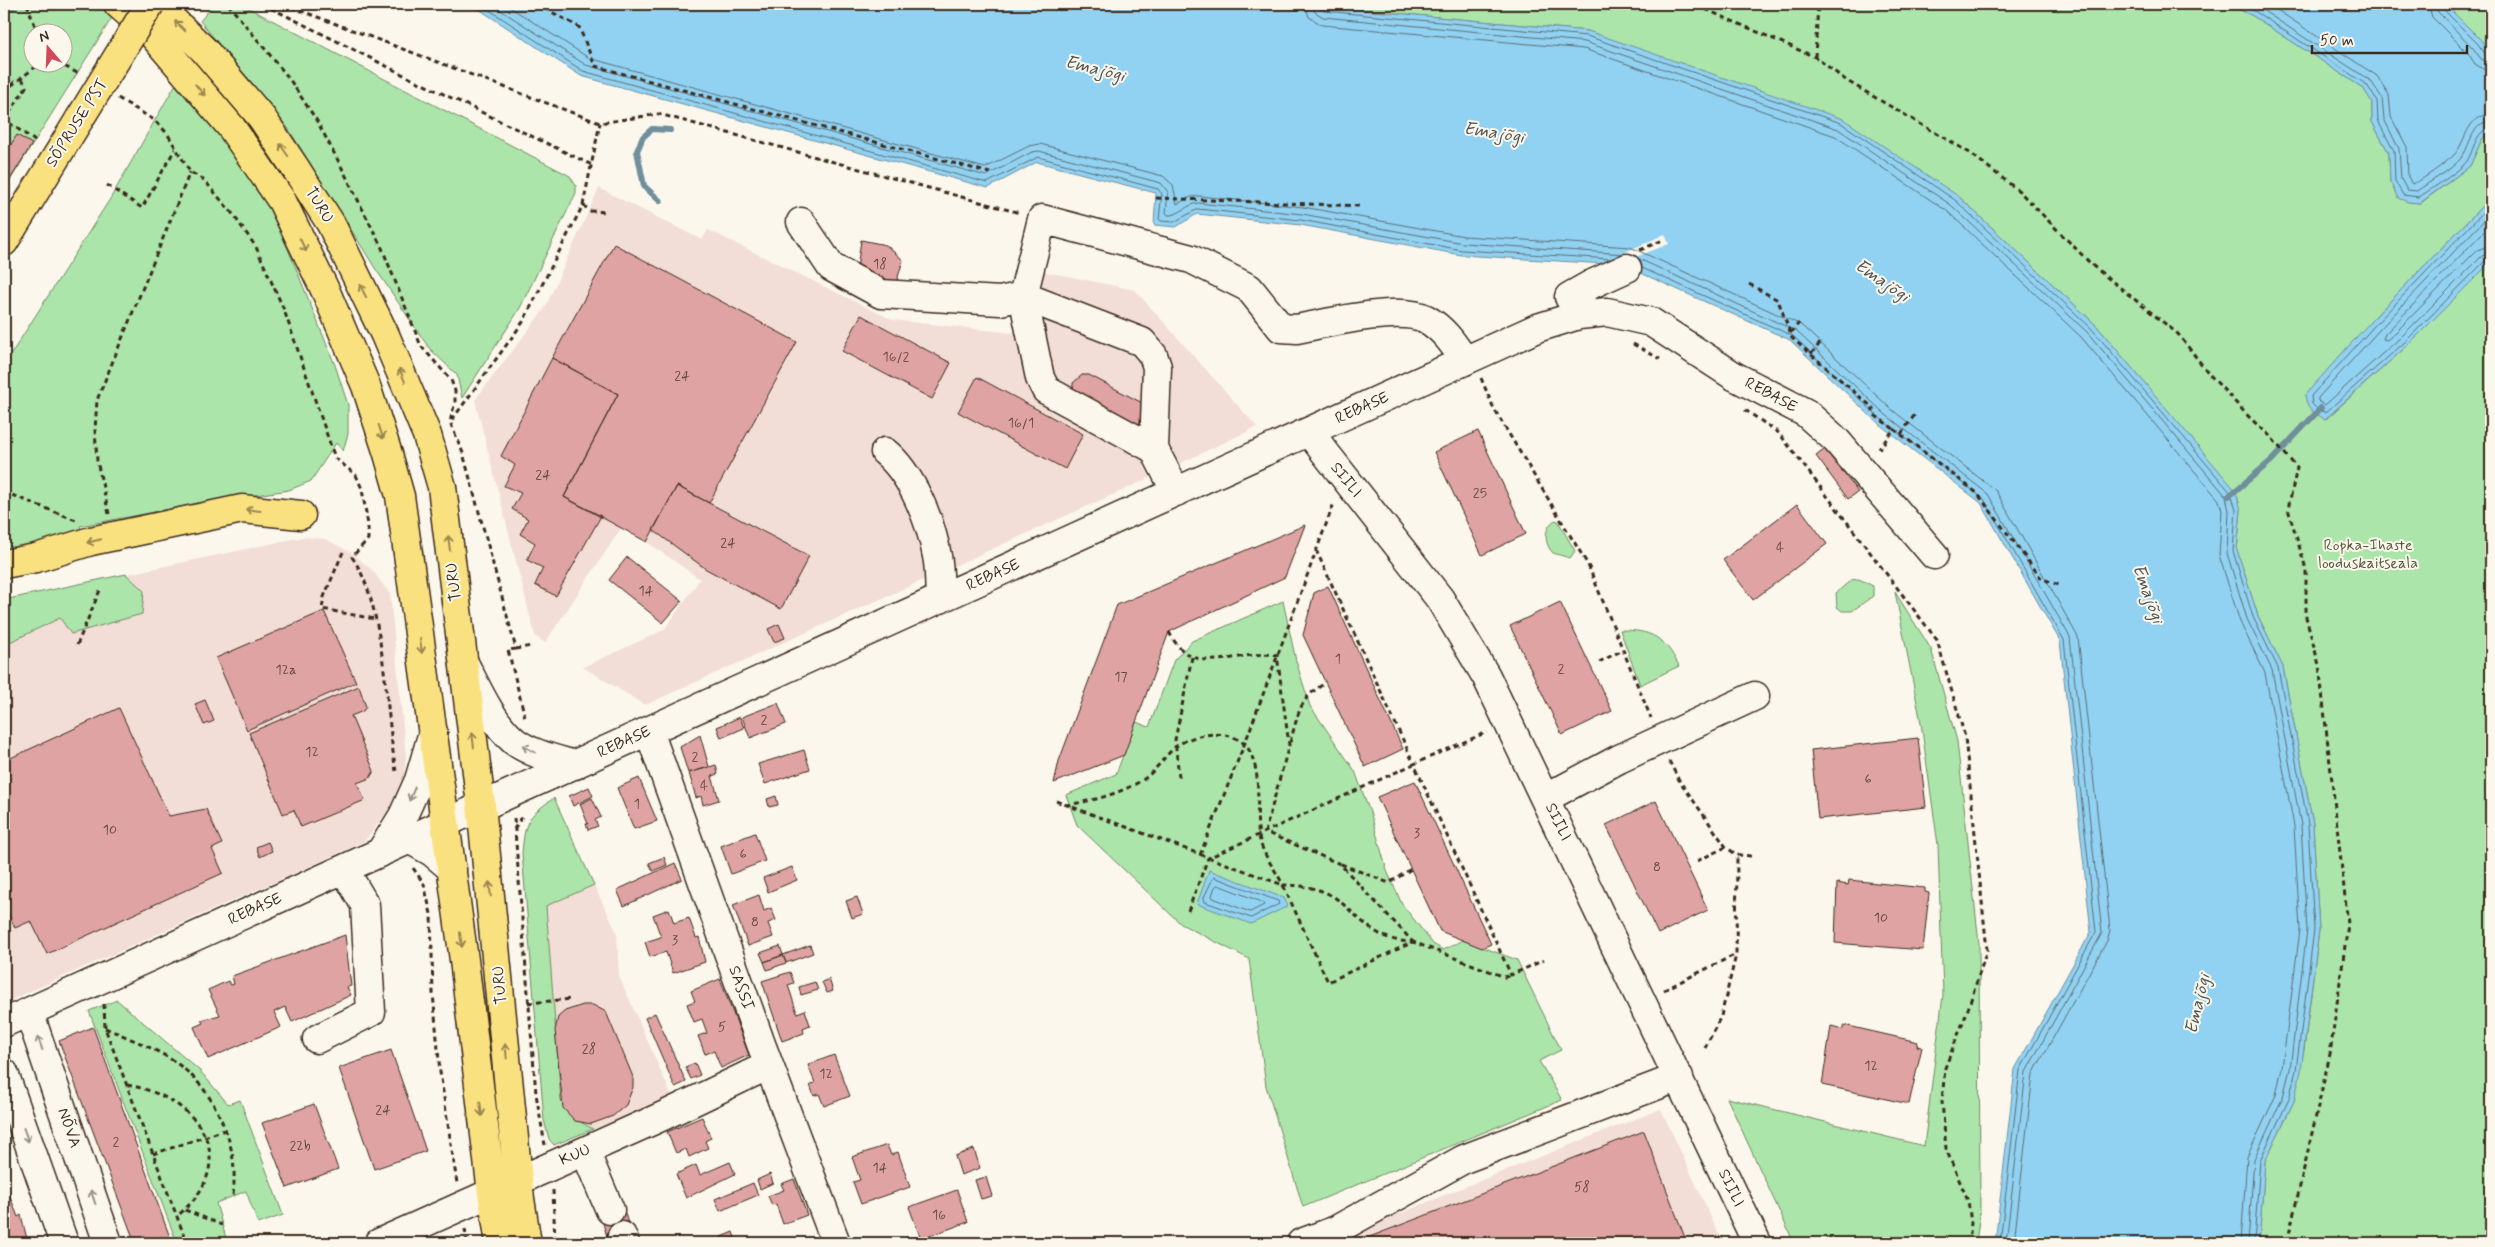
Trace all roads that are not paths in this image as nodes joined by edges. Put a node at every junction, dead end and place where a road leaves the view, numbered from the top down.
1 (118, 4) edge
2 (150, 4) edge
3 (156, 4) edge
4 (800, 222) dead end
5 (4, 242) edge
6 (1628, 268) dead end
7 (1023, 296) junction
8 (1579, 315) junction
9 (1469, 359) junction
10 (1308, 432) junction
11 (1154, 449) junction
12 (885, 452) dead end
13 (1176, 492) junction
14 (301, 515) dead end
15 (1934, 555) dead end
16 (4, 564) edge
17 (940, 599) junction
18 (463, 661) junction
19 (1755, 696) dead end
20 (649, 731) junction
21 (433, 732) junction
22 (575, 765) junction
23 (1546, 798) junction
24 (481, 805) junction
25 (446, 822) junction
26 (410, 839) junction
27 (380, 853) junction
28 (344, 869) junction
29 (452, 869) junction
30 (29, 1012) junction
31 (4, 1024) edge
32 (316, 1039) dead end
33 (769, 1065) junction
34 (4, 1073) edge
35 (1679, 1077) junction
36 (585, 1151) junction
37 (518, 1181) junction
38 (492, 1193) junction
39 (610, 1210) dead end
40 (64, 1243) edge
41 (108, 1243) edge
42 (379, 1243) edge
43 (500, 1243) edge
44 (527, 1243) edge
45 (836, 1243) edge
46 (1301, 1243) edge
47 (1758, 1243) edge

1 -> 21 main road, TURU
2 - 5 main road, SÕPRUSE PST, bridge
18 -> 3 main road, TURU
4 - 7 street
6 - 8 street
7 - 9 street
7 - 11 street
7 - 11 street
8 - 9 street, REBASE
8 - 15 street, REBASE
9 - 10 street, REBASE
10 - 13 street, REBASE
10 - 23 street, SIILI
11 - 13 street
12 - 17 street
13 - 17 street, REBASE
14 -> 16 main road
17 - 20 street, REBASE
22 -> 18 street
24 -> 18 main road, TURU
19 - 23 street
20 - 22 street, REBASE
20 - 33 street, SASSI
21 - 25 main road, TURU
21 -> 27 street
22 - 24 street, REBASE
23 - 35 street, SIILI
24 - 25 street, REBASE
37 -> 24 main road, TURU
25 - 26 street, REBASE
25 - 29 main road, TURU
26 - 27 street, REBASE
26 - 29 street
27 - 28 street, REBASE
28 - 30 street, REBASE
28 - 32 street
29 -> 38 main road, TURU
30 - 31 street, REBASE
41 -> 30 street, NÕVA
33 - 36 street, KUU
33 - 45 street, SASSI
34 -> 40 street
35 - 46 street
35 - 47 street, SIILI
36 - 37 street, KUU
36 - 39 street
37 - 38 street, KUU
37 - 44 main road, TURU
38 - 42 street, KUU
38 - 43 main road, TURU

